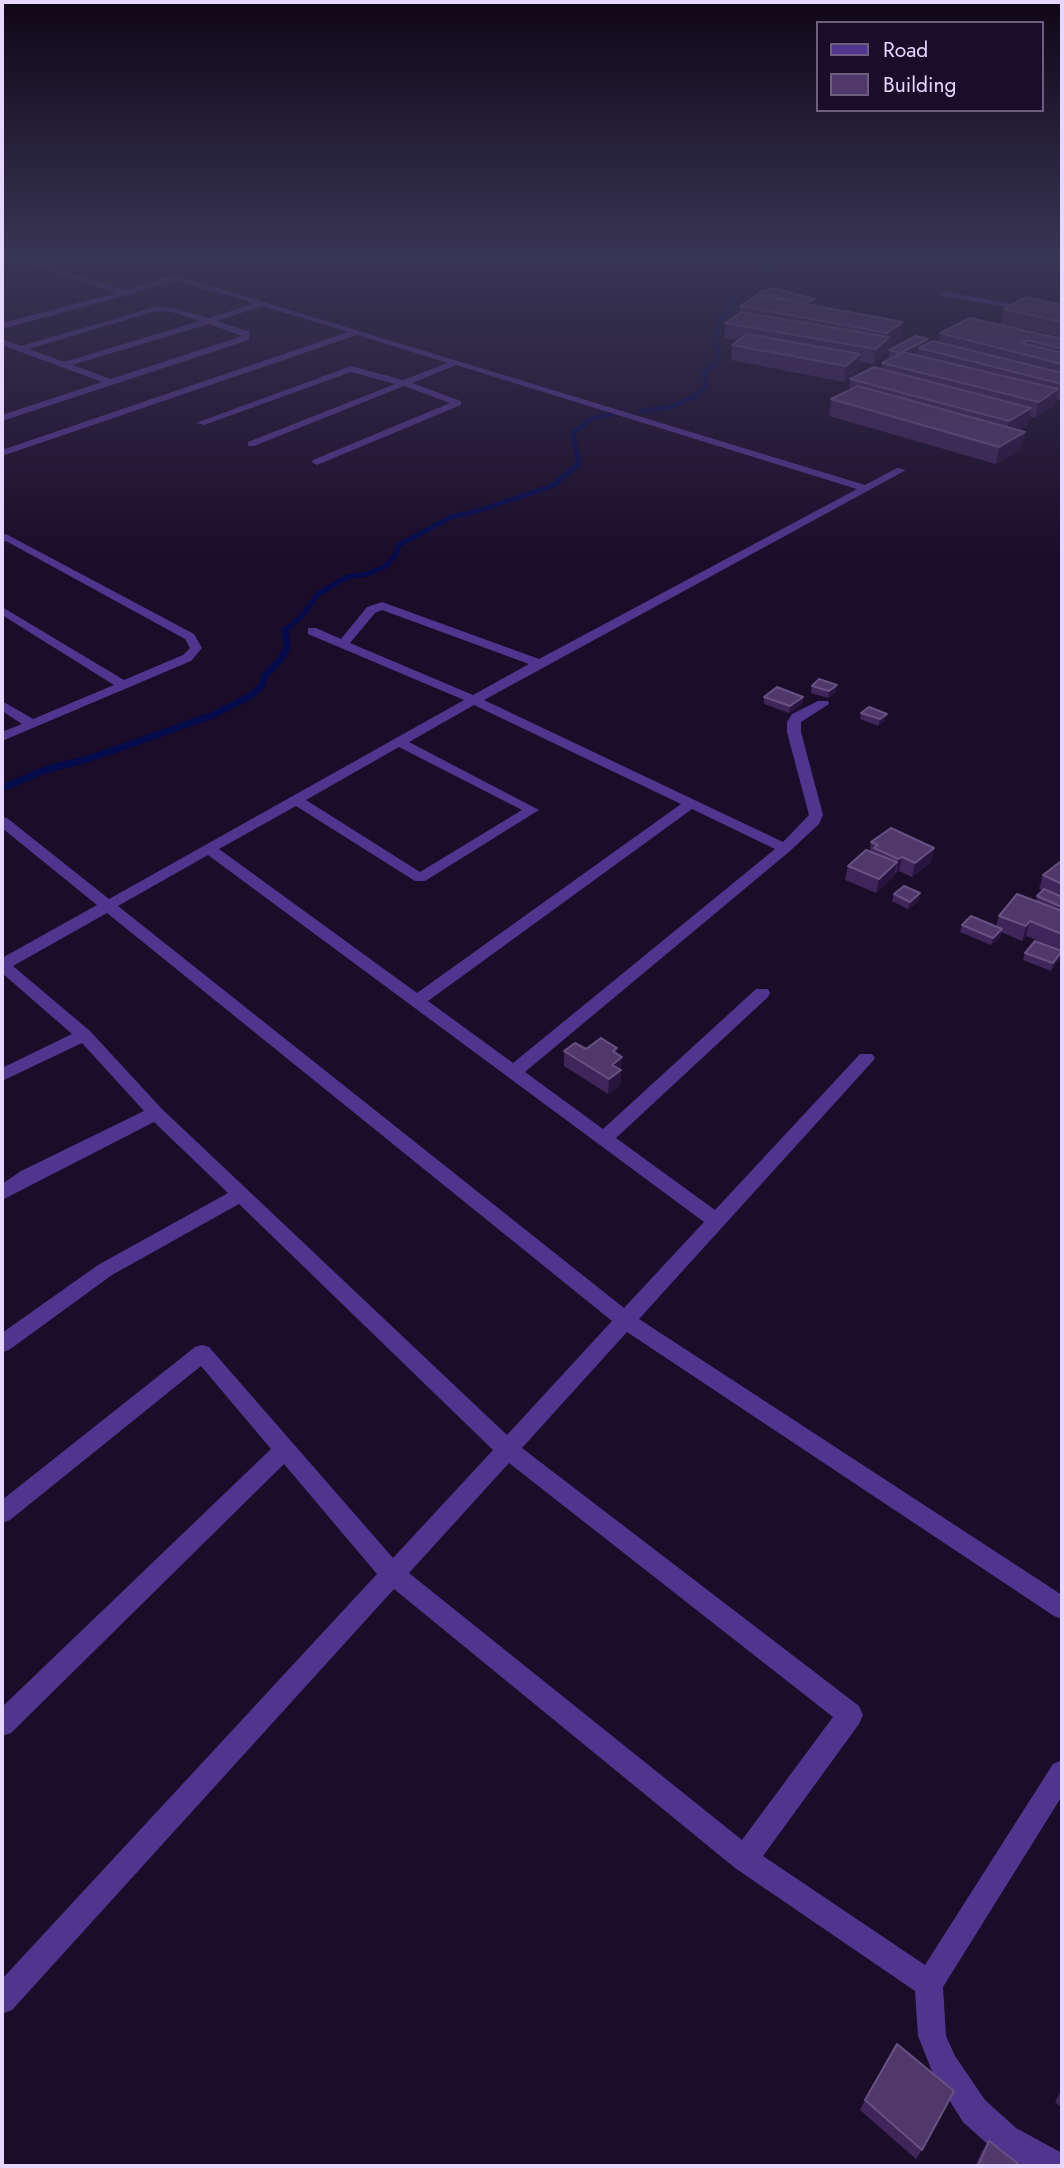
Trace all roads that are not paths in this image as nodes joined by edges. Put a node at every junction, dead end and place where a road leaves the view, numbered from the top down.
1 (48, 359) edge
2 (83, 359) edge
3 (178, 359) edge
4 (277, 359) edge
5 (447, 359) edge
6 (457, 362) junction
7 (64, 365) junction
8 (109, 382) junction
9 (404, 383) junction
10 (2, 418) edge
11 (201, 424) dead end
12 (251, 444) dead end
13 (2, 453) edge
14 (317, 462) dead end
15 (901, 470) dead end
16 (867, 489) junction
17 (2, 539) edge
18 (2, 610) edge
19 (312, 631) dead end
20 (343, 644) junction
21 (539, 663) junction
22 (122, 684) junction
23 (474, 700) junction
24 (823, 704) dead end
25 (2, 705) edge
26 (31, 724) junction
27 (2, 737) edge
28 (399, 742) junction
29 (297, 800) junction
30 (691, 803) junction
31 (2, 821) edge
32 (785, 848) junction
33 (209, 849) junction
34 (110, 905) junction
35 (2, 965) edge
36 (762, 993) dead end
37 (417, 1001) junction
38 (83, 1035) junction
39 (866, 1058) dead end
40 (513, 1072) junction
41 (2, 1075) edge
42 (156, 1113) junction
43 (604, 1139) junction
44 (2, 1193) edge
45 (241, 1194) junction
46 (715, 1220) junction
47 (624, 1319) junction
48 (2, 1344) edge
49 (506, 1448) junction
50 (285, 1449) junction
51 (2, 1513) edge
52 (391, 1573) junction
53 (1062, 1608) edge
54 (2, 1724) edge
55 (1062, 1773) edge
56 (744, 1859) junction
57 (929, 1984) junction
58 (2, 2000) edge
59 (1056, 2166) edge

1 - 7 street
2 - 7 street
3 - 8 street
4 - 13 street
5 - 6 street
6 - 9 street
6 - 16 street
7 - 8 street
8 - 10 street
9 - 11 street
9 - 12 street
9 - 14 street
15 - 16 street
16 - 21 street
17 - 22 street
18 - 22 street
19 - 20 street
20 - 21 street
20 - 23 street
21 - 23 street
22 - 26 street
23 - 28 street
23 - 30 street
24 - 32 street
25 - 26 street
26 - 27 street
28 - 29 street
28 - 29 street
29 - 33 street
30 - 32 street
30 - 37 street
31 - 34 street
32 - 40 street
33 - 34 street
33 - 37 street
34 - 35 street
34 - 47 street
35 - 38 street
36 - 43 street
37 - 40 street
38 - 41 street
38 - 42 street
39 - 46 street
40 - 43 street
42 - 44 street
42 - 45 street
43 - 46 street
45 - 48 street
45 - 49 street
46 - 47 street
47 - 49 street
47 - 53 street
49 - 52 street
49 - 56 street
50 - 51 street
50 - 52 street
50 - 54 street
52 - 56 street
52 - 58 street
55 - 57 street
56 - 57 street
57 - 59 street

